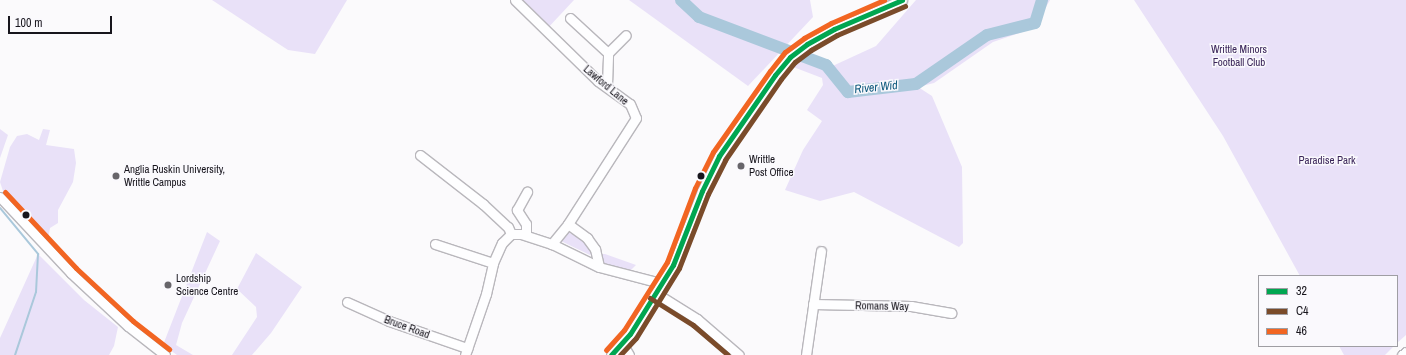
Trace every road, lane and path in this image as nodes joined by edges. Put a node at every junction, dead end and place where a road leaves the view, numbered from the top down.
1 (515, 0) edge
2 (902, 0) edge
3 (570, 18) dead end
4 (626, 34) dead end
5 (608, 53) junction
6 (607, 85) junction
7 (420, 155) dead end
8 (527, 192) dead end
9 (0, 197) edge
10 (568, 224) junction
11 (511, 234) junction
12 (526, 235) junction
13 (435, 244) dead end
14 (552, 244) junction
15 (821, 251) dead end
16 (493, 263) junction
17 (599, 267) junction
18 (657, 288) junction
19 (347, 302) dead end
20 (813, 304) junction
21 (951, 313) dead end
22 (622, 343) junction
23 (466, 352) edge
24 (1406, 352) edge
25 (165, 355) edge
26 (611, 355) edge
27 (629, 355) edge
28 (739, 355) edge
29 (806, 355) edge
30 (1402, 355) edge

1 - 6 street, Lawford Lane
2 - 18 street
3 - 5 street
4 - 5 street
5 - 6 street
6 - 10 street, Lawford Lane
7 - 11 street
8 - 12 street
9 - 25 street
10 - 14 street, Lawford Lane
10 - 17 street
11 - 12 street
11 - 16 street
12 - 14 street
13 - 16 street
14 - 17 street
15 - 20 street
16 - 23 street
17 - 18 street
18 - 22 street
18 - 28 street
19 - 23 street, Bruce Road
20 - 21 street, Romans Way
20 - 29 street
22 - 26 street
22 - 27 street
24 - 30 street

